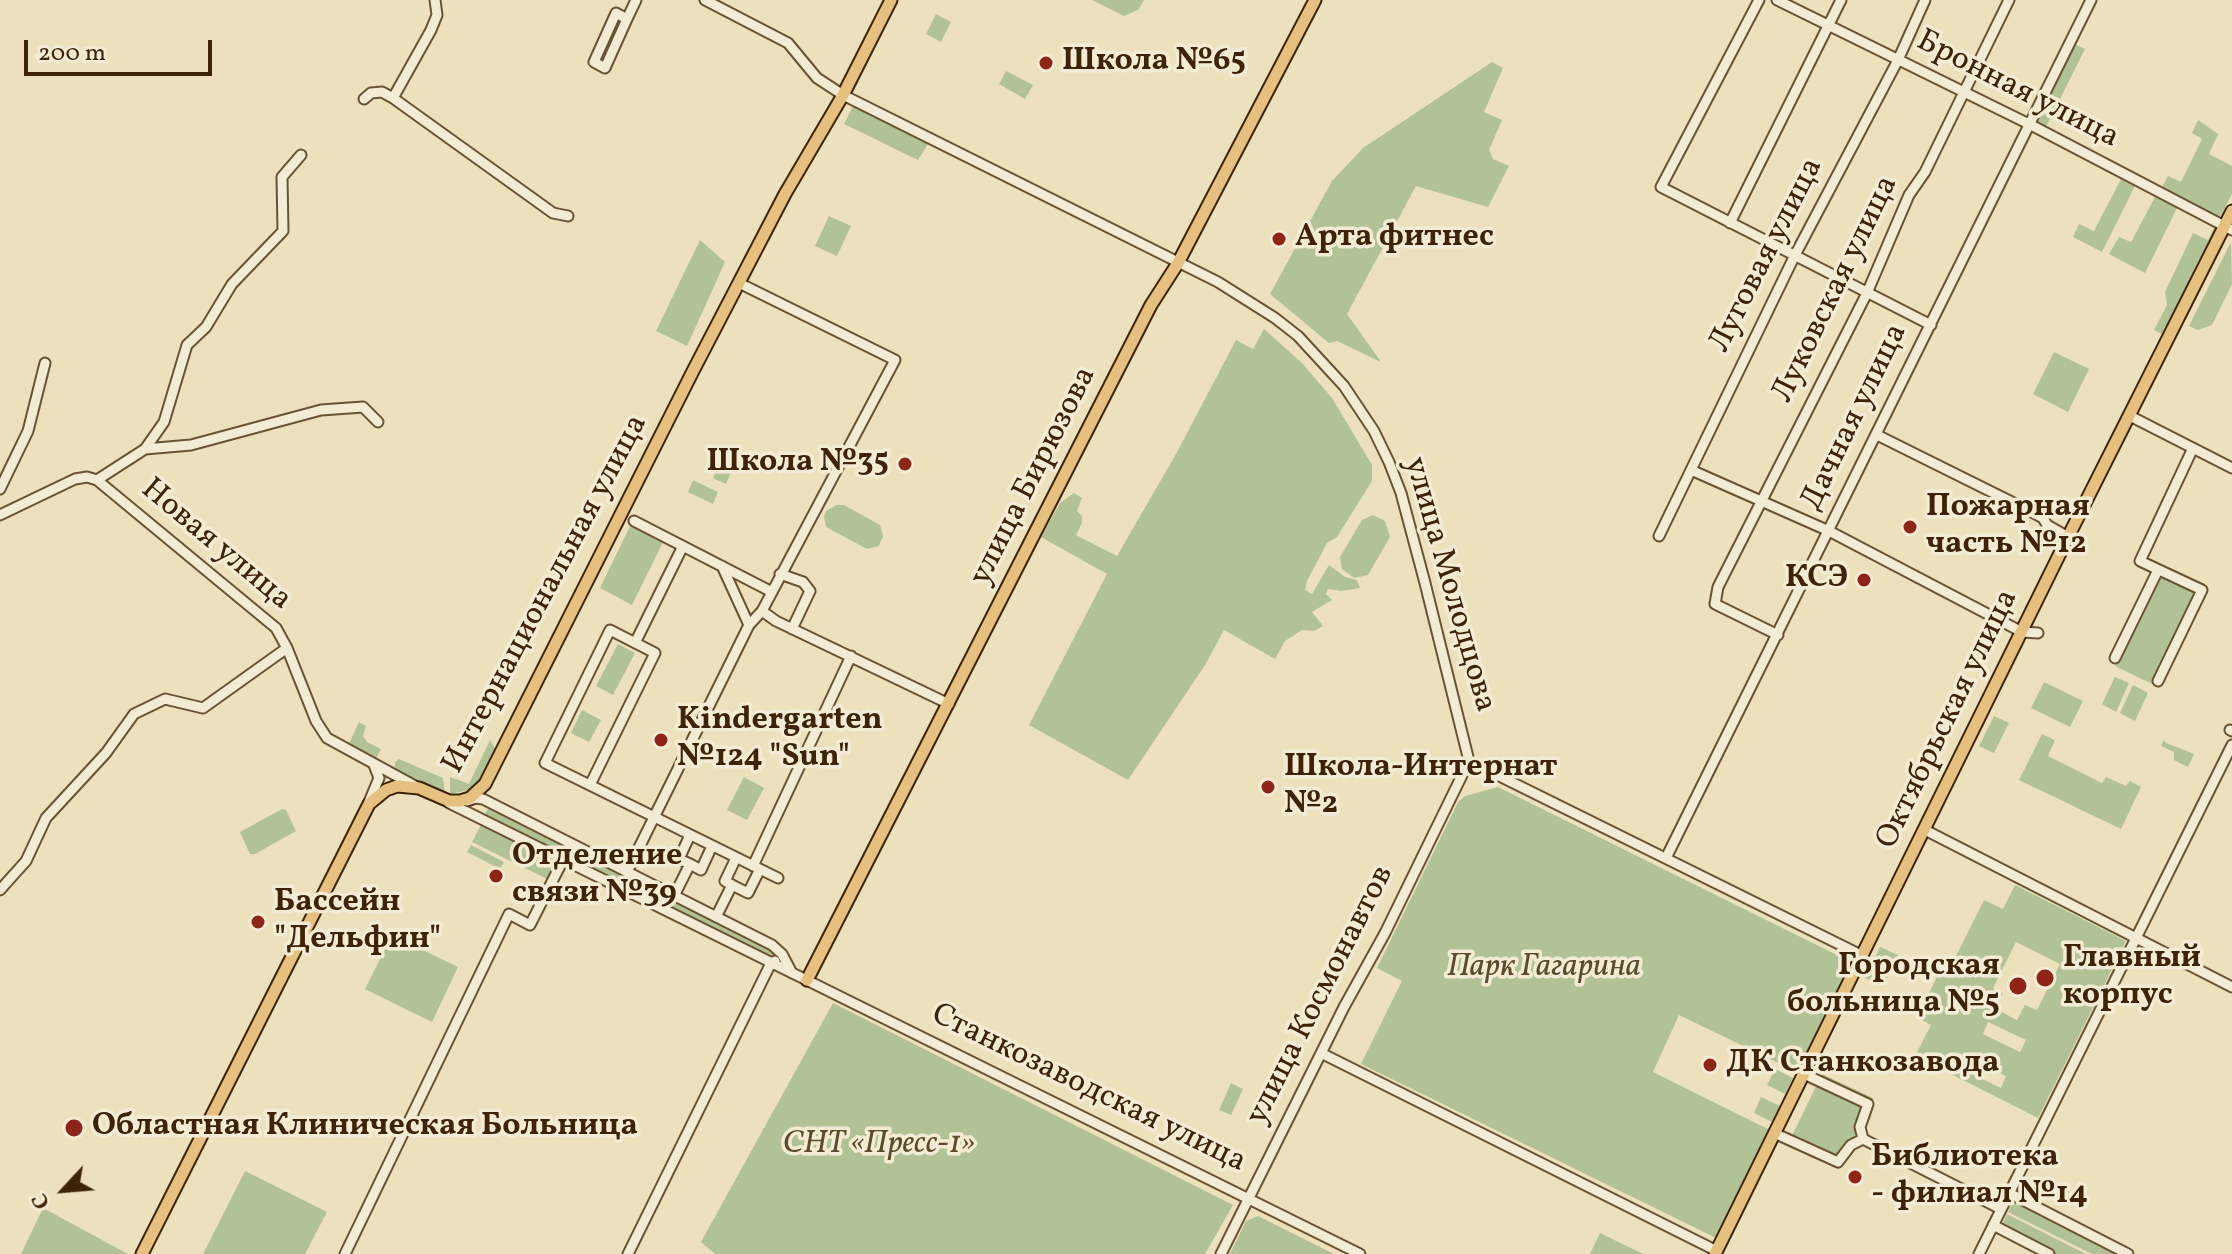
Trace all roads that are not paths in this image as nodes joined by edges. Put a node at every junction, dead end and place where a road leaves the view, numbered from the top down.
1 (435, 0) edge
2 (636, 0) edge
3 (705, 0) edge
4 (891, 0) edge
5 (1315, 0) edge
6 (1759, 0) edge
7 (1777, 0) edge
8 (1841, 0) edge
9 (1925, 0) edge
10 (2009, 0) edge
11 (2091, 0) edge
12 (627, 19) junction
13 (1829, 26) junction
14 (1898, 60) junction
15 (1964, 92) junction
16 (843, 95) junction
17 (393, 98) junction
18 (364, 99) dead end
19 (2031, 125) junction
20 (301, 155) dead end
21 (2232, 211) edge
22 (568, 216) dead end
23 (1730, 223) junction
24 (2228, 228) edge
25 (1794, 257) junction
26 (1178, 263) junction
27 (739, 283) junction
28 (1867, 293) junction
29 (1931, 325) junction
30 (45, 363) dead end
31 (2130, 416) junction
32 (378, 422) dead end
33 (1877, 435) junction
34 (2193, 448) junction
35 (145, 449) junction
36 (2232, 468) edge
37 (1691, 470) junction
38 (97, 480) junction
39 (0, 489) edge
40 (1761, 502) junction
41 (0, 515) edge
42 (634, 521) dead end
43 (1829, 531) junction
44 (1659, 536) dead end
45 (2068, 537) junction
46 (683, 546) junction
47 (722, 566) junction
48 (2158, 570) junction
49 (780, 574) junction
50 (772, 592) junction
51 (762, 611) junction
52 (749, 625) junction
53 (792, 629) junction
54 (2022, 632) junction
55 (2038, 633) dead end
56 (1778, 635) junction
57 (635, 643) junction
58 (287, 648) junction
59 (851, 656) junction
60 (2115, 658) dead end
61 (2158, 681) dead end
62 (949, 704) junction
63 (2232, 745) edge
64 (1469, 761) junction
65 (374, 765) junction
66 (485, 784) junction
67 (590, 785) junction
68 (419, 788) junction
69 (441, 798) junction
70 (470, 798) junction
71 (491, 803) junction
72 (363, 814) junction
73 (472, 814) junction
74 (653, 815) junction
75 (1925, 830) junction
76 (690, 835) junction
77 (712, 846) junction
78 (736, 858) junction
79 (1666, 858) junction
80 (563, 860) junction
81 (690, 864) junction
82 (756, 868) junction
83 (627, 872) junction
84 (778, 878) dead end
85 (732, 885) junction
86 (0, 890) edge
87 (674, 896) junction
88 (716, 917) junction
89 (2136, 938) junction
90 (779, 951) junction
91 (1863, 956) junction
92 (771, 963) junction
93 (792, 973) junction
94 (807, 980) junction
95 (2232, 987) edge
96 (1321, 1053) junction
97 (1804, 1074) junction
98 (1774, 1133) junction
99 (1863, 1139) junction
100 (2009, 1193) junction
101 (1249, 1200) junction
102 (2001, 1209) junction
103 (1993, 1225) junction
104 (1716, 1252) edge
105 (142, 1254) edge
106 (345, 1254) edge
107 (628, 1254) edge
108 (1221, 1254) edge
109 (1360, 1254) edge
110 (1979, 1254) edge
111 (2049, 1254) edge
112 (2128, 1254) edge

1 - 17 street
2 - 12 street
3 - 16 street, улица Молодцова
4 - 16 main road, Интернациональная улица
5 - 26 main road, улица Бирюзова
6 - 23 street
7 - 13 street, Бронная улица
8 - 13 street
9 - 14 street, Луговая улица
10 - 15 street, Луковская улица
11 - 19 street, Дачная улица
12 - 12 street
13 - 14 street, Бронная улица
13 - 23 street
14 - 15 street, Бронная улица
14 - 25 street, Луговая улица
15 - 19 street, Бронная улица
15 - 28 street, Луковская улица
16 - 26 street, улица Молодцова
16 - 27 main road, Интернациональная улица
17 - 18 street
17 - 22 street
19 - 24 street, Бронная улица
19 - 29 street, Дачная улица
20 - 35 street
21 - 24 main road, Октябрьская улица
23 - 25 street
24 - 31 main road, Октябрьская улица
25 - 28 street
25 - 37 street, Луговая улица
26 - 62 main road, улица Бирюзова
26 - 64 street, улица Молодцова
27 - 49 street
27 - 66 main road, Интернациональная улица
28 - 29 street
28 - 40 street, Луковская улица
29 - 33 street, Дачная улица
30 - 39 street
31 - 34 street
31 - 45 main road, Октябрьская улица
32 - 35 street
33 - 43 street, Дачная улица
33 - 45 street
34 - 36 street
34 - 48 street
35 - 38 street
37 - 40 street
37 - 44 street, Луговая улица
38 - 41 street
38 - 58 street, Новая улица
40 - 43 street
40 - 56 street, Луковская улица
42 - 46 street
43 - 54 street
43 - 56 street, Дачная улица
45 - 54 main road, Октябрьская улица
46 - 47 street
46 - 57 street
47 - 50 street
47 - 52 street
48 - 60 street
48 - 61 street
49 - 50 street
49 - 53 street
50 - 51 street
51 - 52 street
51 - 53 street
52 - 74 street
53 - 59 street
54 - 55 street
54 - 75 main road, Октябрьская улица
56 - 79 street, Дачная улица
57 - 67 street
57 - 67 street
58 - 65 street, Новая улица
58 - 86 street
59 - 62 street
59 - 82 street
62 - 94 main road, улица Бирюзова
63 - 89 street
64 - 79 street, улица Молодцова
64 - 96 street, улица Космонавтов
65 - 68 street, Новая улица
65 - 72 street
66 - 70 main road, Интернациональная улица
66 - 71 street
67 - 74 street
68 - 69 main road, Интернациональная улица
68 - 72 main road, Интернациональная улица
69 - 70 main road, Интернациональная улица
69 - 73 street, Станкозаводская улица
70 - 71 street
70 - 73 street
71 - 83 street
72 - 105 main road, Интернациональная улица
73 - 80 street, Станкозаводская улица
74 - 76 street
74 - 83 street
75 - 89 street
75 - 91 main road, Октябрьская улица
76 - 77 street
76 - 81 street
77 - 78 street
77 - 81 street
78 - 82 street
78 - 85 street
79 - 91 street, улица Молодцова
80 - 92 street, Станкозаводская улица
80 - 106 street
81 - 87 street
82 - 84 street
82 - 85 street
83 - 87 street
85 - 88 street
87 - 88 street
88 - 90 street
89 - 95 street
89 - 100 street
90 - 92 street
90 - 93 street
91 - 97 main road, Октябрьская улица
92 - 93 street, Станкозаводская улица
92 - 107 street
93 - 94 street, Станкозаводская улица
94 - 101 street, Станкозаводская улица
96 - 101 street, улица Космонавтов
96 - 104 street
97 - 98 main road, Октябрьская улица
97 - 99 street
98 - 99 street
98 - 104 main road, Октябрьская улица
99 - 102 street
100 - 102 street
100 - 112 street
101 - 108 street, улица Космонавтов
101 - 109 street, Станкозаводская улица
102 - 103 street
103 - 110 street
103 - 111 street

